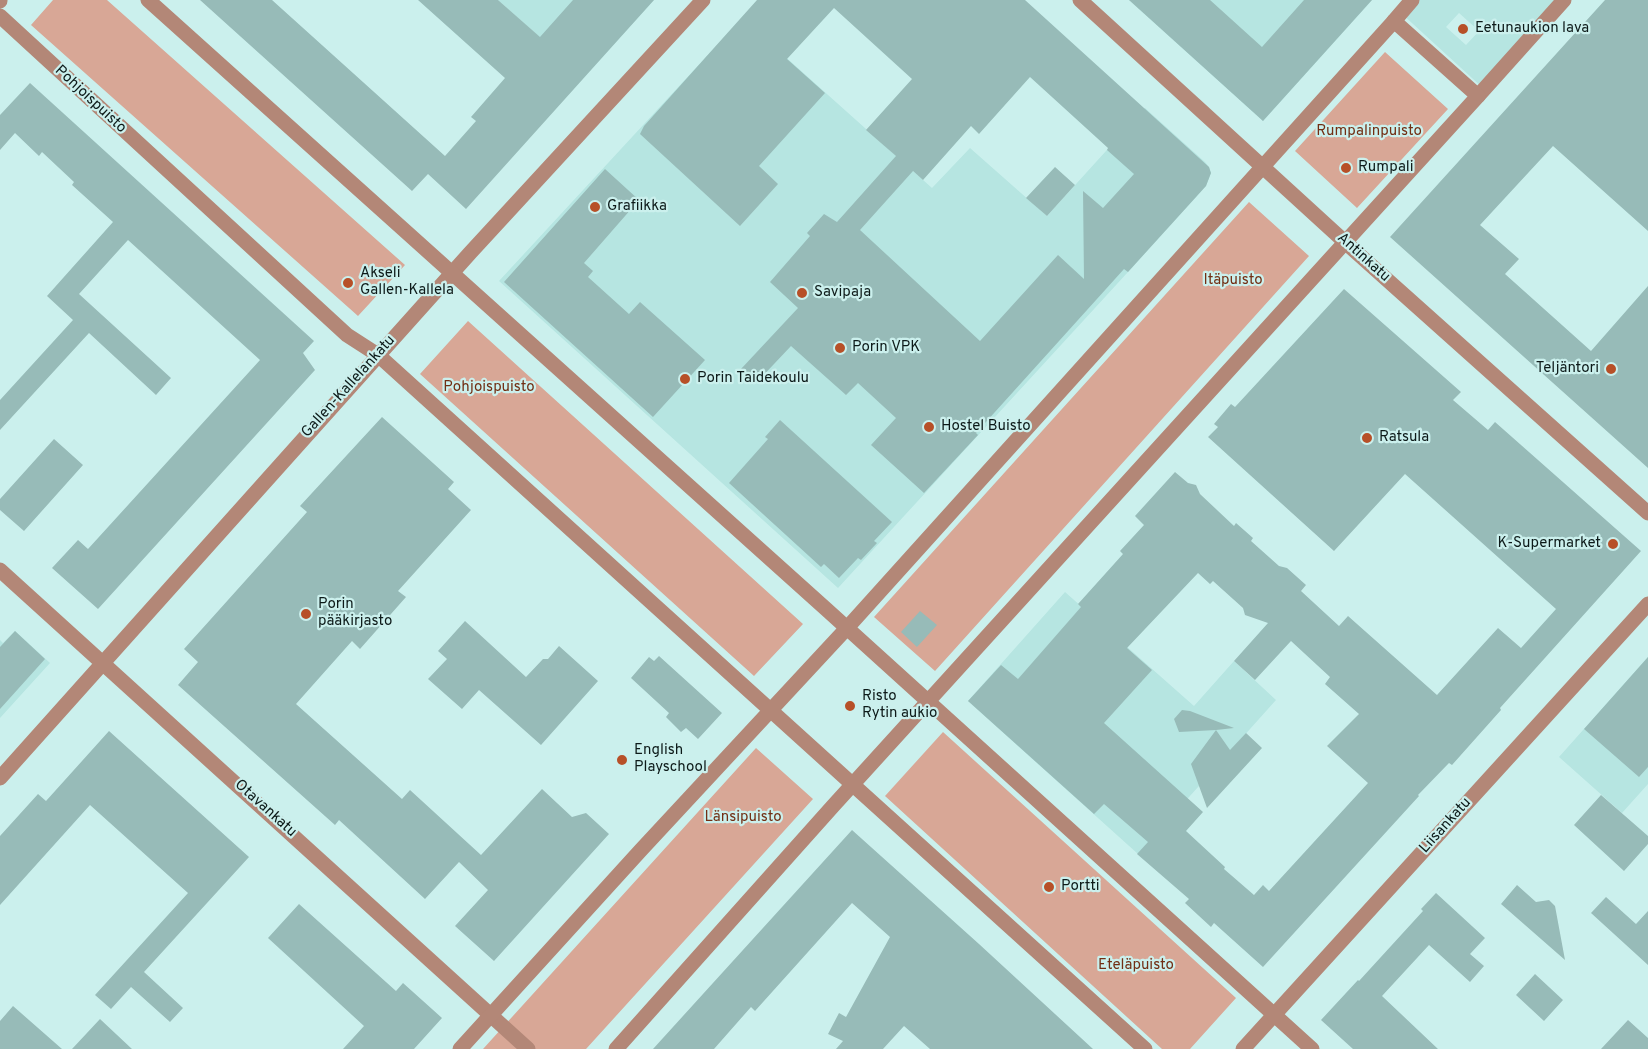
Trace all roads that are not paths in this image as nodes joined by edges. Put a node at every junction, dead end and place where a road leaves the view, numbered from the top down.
1 (148, 0) edge
2 (703, 0) edge
3 (1080, 0) edge
4 (1412, 0) edge
5 (1564, 0) edge
6 (0, 16) edge
7 (1394, 21) junction
8 (1478, 96) junction
9 (1262, 166) junction
10 (1346, 243) junction
11 (452, 274) junction
12 (378, 355) junction
13 (1648, 513) edge
14 (0, 570) edge
15 (1648, 604) edge
16 (847, 628) junction
17 (104, 663) junction
18 (928, 702) junction
19 (771, 710) junction
20 (0, 778) edge
21 (853, 784) junction
22 (492, 1014) junction
23 (1274, 1015) junction
24 (460, 1049) edge
25 (528, 1049) edge
26 (616, 1049) edge
27 (1145, 1049) edge
28 (1243, 1049) edge
29 (1312, 1049) edge

1 - 11 street
2 - 11 street, Gallen-Kallelankatu
3 - 9 street, Antinkatu
4 - 7 street
5 - 8 street
6 - 12 street, Pohjoispuisto
7 - 8 street
7 - 9 street
8 - 10 street
9 - 10 street, Antinkatu
9 - 16 street
10 - 13 street, Antinkatu
10 - 18 street
11 - 12 street, Gallen-Kallelankatu
11 - 16 street
12 - 17 street, Gallen-Kallelankatu
12 - 19 street, Pohjoispuisto
14 - 17 street, Otavankatu
15 - 23 street, Liisankatu
16 - 18 street
16 - 19 street
17 - 20 street, Gallen-Kallelankatu
17 - 22 street, Otavankatu
18 - 21 street
18 - 23 street
19 - 21 street, Pohjoispuisto
19 - 22 street
21 - 26 street
21 - 27 street
22 - 24 street
22 - 25 street, Otavankatu
23 - 28 street, Liisankatu
23 - 29 street

